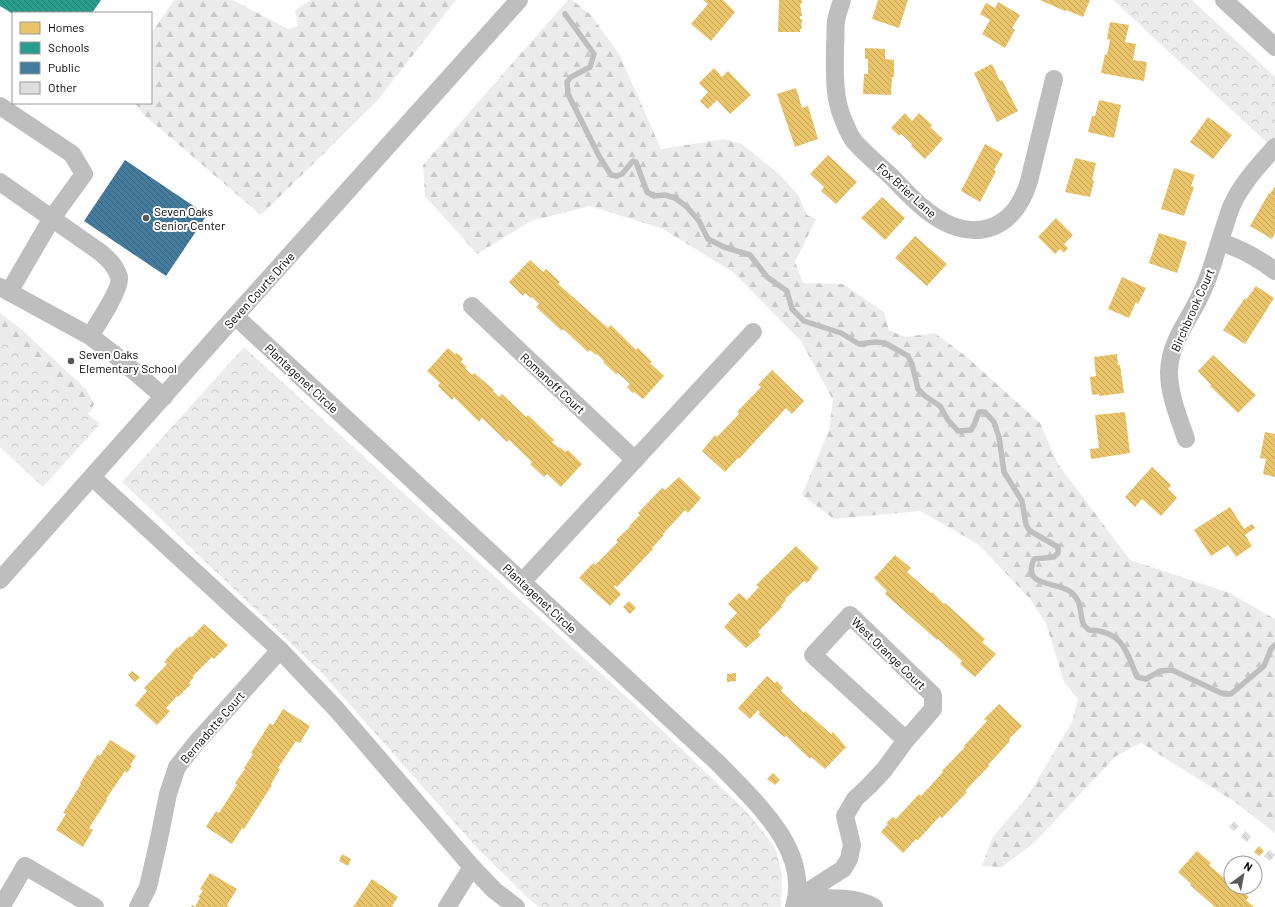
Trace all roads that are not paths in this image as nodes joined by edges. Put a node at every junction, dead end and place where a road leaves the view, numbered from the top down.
1 (519, 0) edge
2 (842, 0) edge
3 (1224, 0) edge
4 (1275, 47) edge
5 (1054, 79) dead end
6 (0, 106) edge
7 (1275, 147) edge
8 (0, 182) edge
9 (52, 218) junction
10 (1220, 242) junction
11 (1275, 271) edge
12 (4, 290) edge
13 (472, 306) dead end
14 (235, 316) junction
15 (753, 332) dead end
16 (90, 336) junction
17 (164, 397) junction
18 (1186, 439) dead end
19 (635, 460) junction
20 (92, 476) junction
21 (0, 580) edge
22 (522, 582) junction
23 (280, 650) junction
24 (906, 740) junction
25 (472, 867) junction
26 (795, 903) edge
27 (2, 907) edge
28 (95, 907) edge
29 (138, 907) edge
30 (447, 907) edge
31 (516, 907) edge
32 (874, 907) edge

1 - 14 street, Seven Courts Drive
2 - 5 street, Fox Brier Lane
3 - 4 street
6 - 9 street
7 - 10 street, Birchbrook Court
8 - 9 street
9 - 12 street
9 - 16 street
10 - 11 street
10 - 18 street, Birchbrook Court
12 - 16 street
13 - 19 street, Romanoff Court
14 - 17 street, Seven Courts Drive
14 - 22 street, Plantagenet Circle
15 - 19 street
16 - 17 street
17 - 20 street, Seven Courts Drive
19 - 22 street
20 - 21 street, Seven Courts Drive
20 - 23 street
22 - 26 street, Plantagenet Circle
23 - 25 street
23 - 29 street, Bernadotte Court
24 - 24 street, West Orange Court
24 - 26 street, West Orange Court
25 - 30 street
25 - 31 street
26 - 32 street
27 - 28 street

